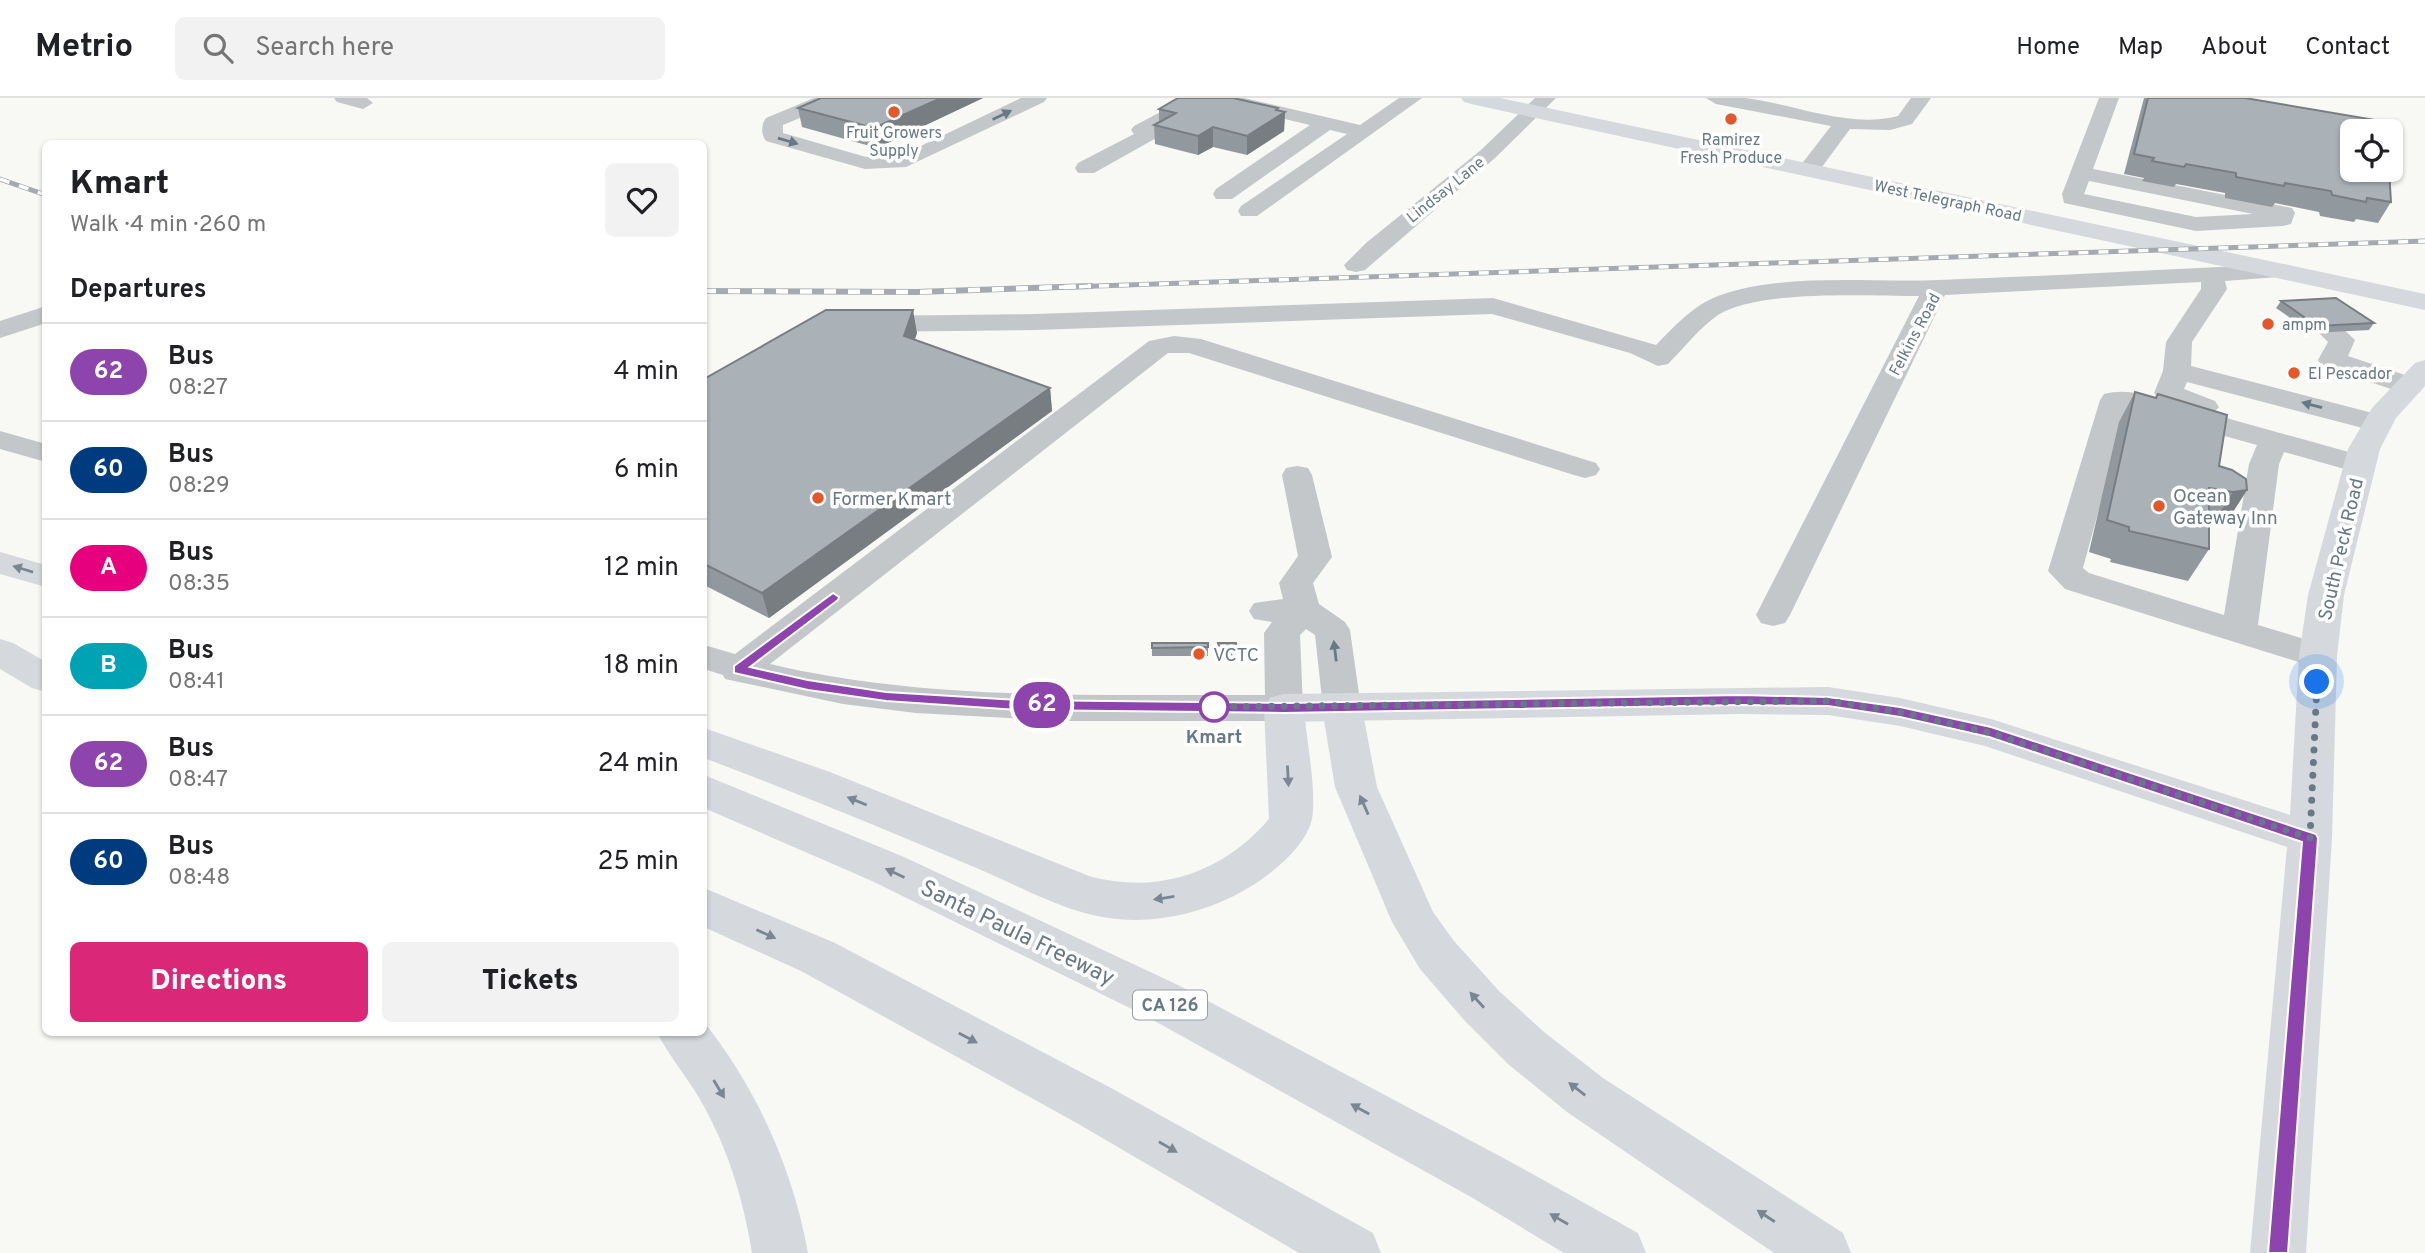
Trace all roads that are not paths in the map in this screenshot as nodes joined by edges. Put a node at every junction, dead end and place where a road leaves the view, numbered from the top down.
1 (831, 98) edge
2 (1037, 98) edge
3 (1202, 98) edge
4 (1218, 98) edge
5 (1412, 98) edge
6 (1471, 98) edge
7 (1716, 98) edge
8 (1921, 98) edge
9 (2109, 98) edge
10 (1539, 104) edge
11 (1327, 123) junction
12 (1844, 123) junction
13 (1361, 131) junction
14 (1086, 168) dead end
15 (1808, 170) junction
16 (2081, 173) junction
17 (1223, 194) dead end
18 (2071, 198) junction
19 (1249, 211) dead end
20 (2061, 225) junction
21 (1356, 265) dead end
22 (2295, 274) junction
23 (2211, 275) junction
24 (1936, 288) junction
25 (2284, 299) edge
26 (2425, 302) edge
27 (42, 315) edge
28 (836, 325) edge
29 (0, 330) edge
30 (2331, 332) edge
31 (2417, 378) edge
32 (0, 440) edge
33 (2274, 440) junction
34 (2367, 445) junction
35 (42, 452) edge
36 (1585, 469) dead end
37 (1297, 475) dead end
38 (0, 563) edge
39 (42, 575) edge
40 (1303, 610) junction
41 (1266, 611) dead end
42 (1773, 615) dead end
43 (2239, 632) junction
44 (0, 641) edge
45 (0, 652) edge
46 (2318, 656) junction
47 (42, 657) edge
48 (707, 658) edge
49 (738, 670) junction
50 (42, 677) edge
51 (1284, 708) junction
52 (1342, 708) junction
53 (707, 744) edge
54 (707, 792) edge
55 (2310, 838) junction
56 (707, 907) edge
57 (685, 1036) edge
58 (780, 1253) edge
59 (1353, 1253) edge
60 (1618, 1253) edge
61 (1823, 1253) edge
62 (2278, 1253) edge

1 -> 2 street
3 - 14 street
4 - 11 street
5 - 13 street
6 - 10 main road, West Telegraph Road
7 - 12 street
8 - 12 street
9 - 16 street
10 - 15 main road, West Telegraph Road
10 - 21 street, Lindsay Lane
11 - 13 street
11 - 17 street
12 - 15 street
13 - 19 street
15 - 20 main road, West Telegraph Road
16 - 18 street
16 - 18 street
18 - 20 street
20 - 22 main road, West Telegraph Road
22 - 23 street, Felkins Road
22 - 25 street
22 - 26 main road, West Telegraph Road
23 - 24 street, Felkins Road
23 - 34 street
24 - 28 street
24 - 42 street, Felkins Road
27 - 29 street
30 - 31 street
31 - 34 main road, South Peck Road
32 - 35 street
33 - 34 street
33 - 43 street
33 - 43 street
34 - 46 main road, South Peck Road
36 - 49 lane
37 - 40 street
39 -> 38 main road
40 - 41 street
40 - 51 street
52 -> 40 street
43 - 46 street
44 - 47 main road
45 - 50 main road
46 - 55 main road, South Peck Road
48 - 49 street
49 - 51 street
51 - 52 main road
51 -> 53 main road
52 - 55 main road
61 -> 52 main road
60 -> 54 main road, Santa Paula Freeway / CA 126
55 - 62 main road, South Peck Road
56 -> 59 main road
57 -> 58 main road

